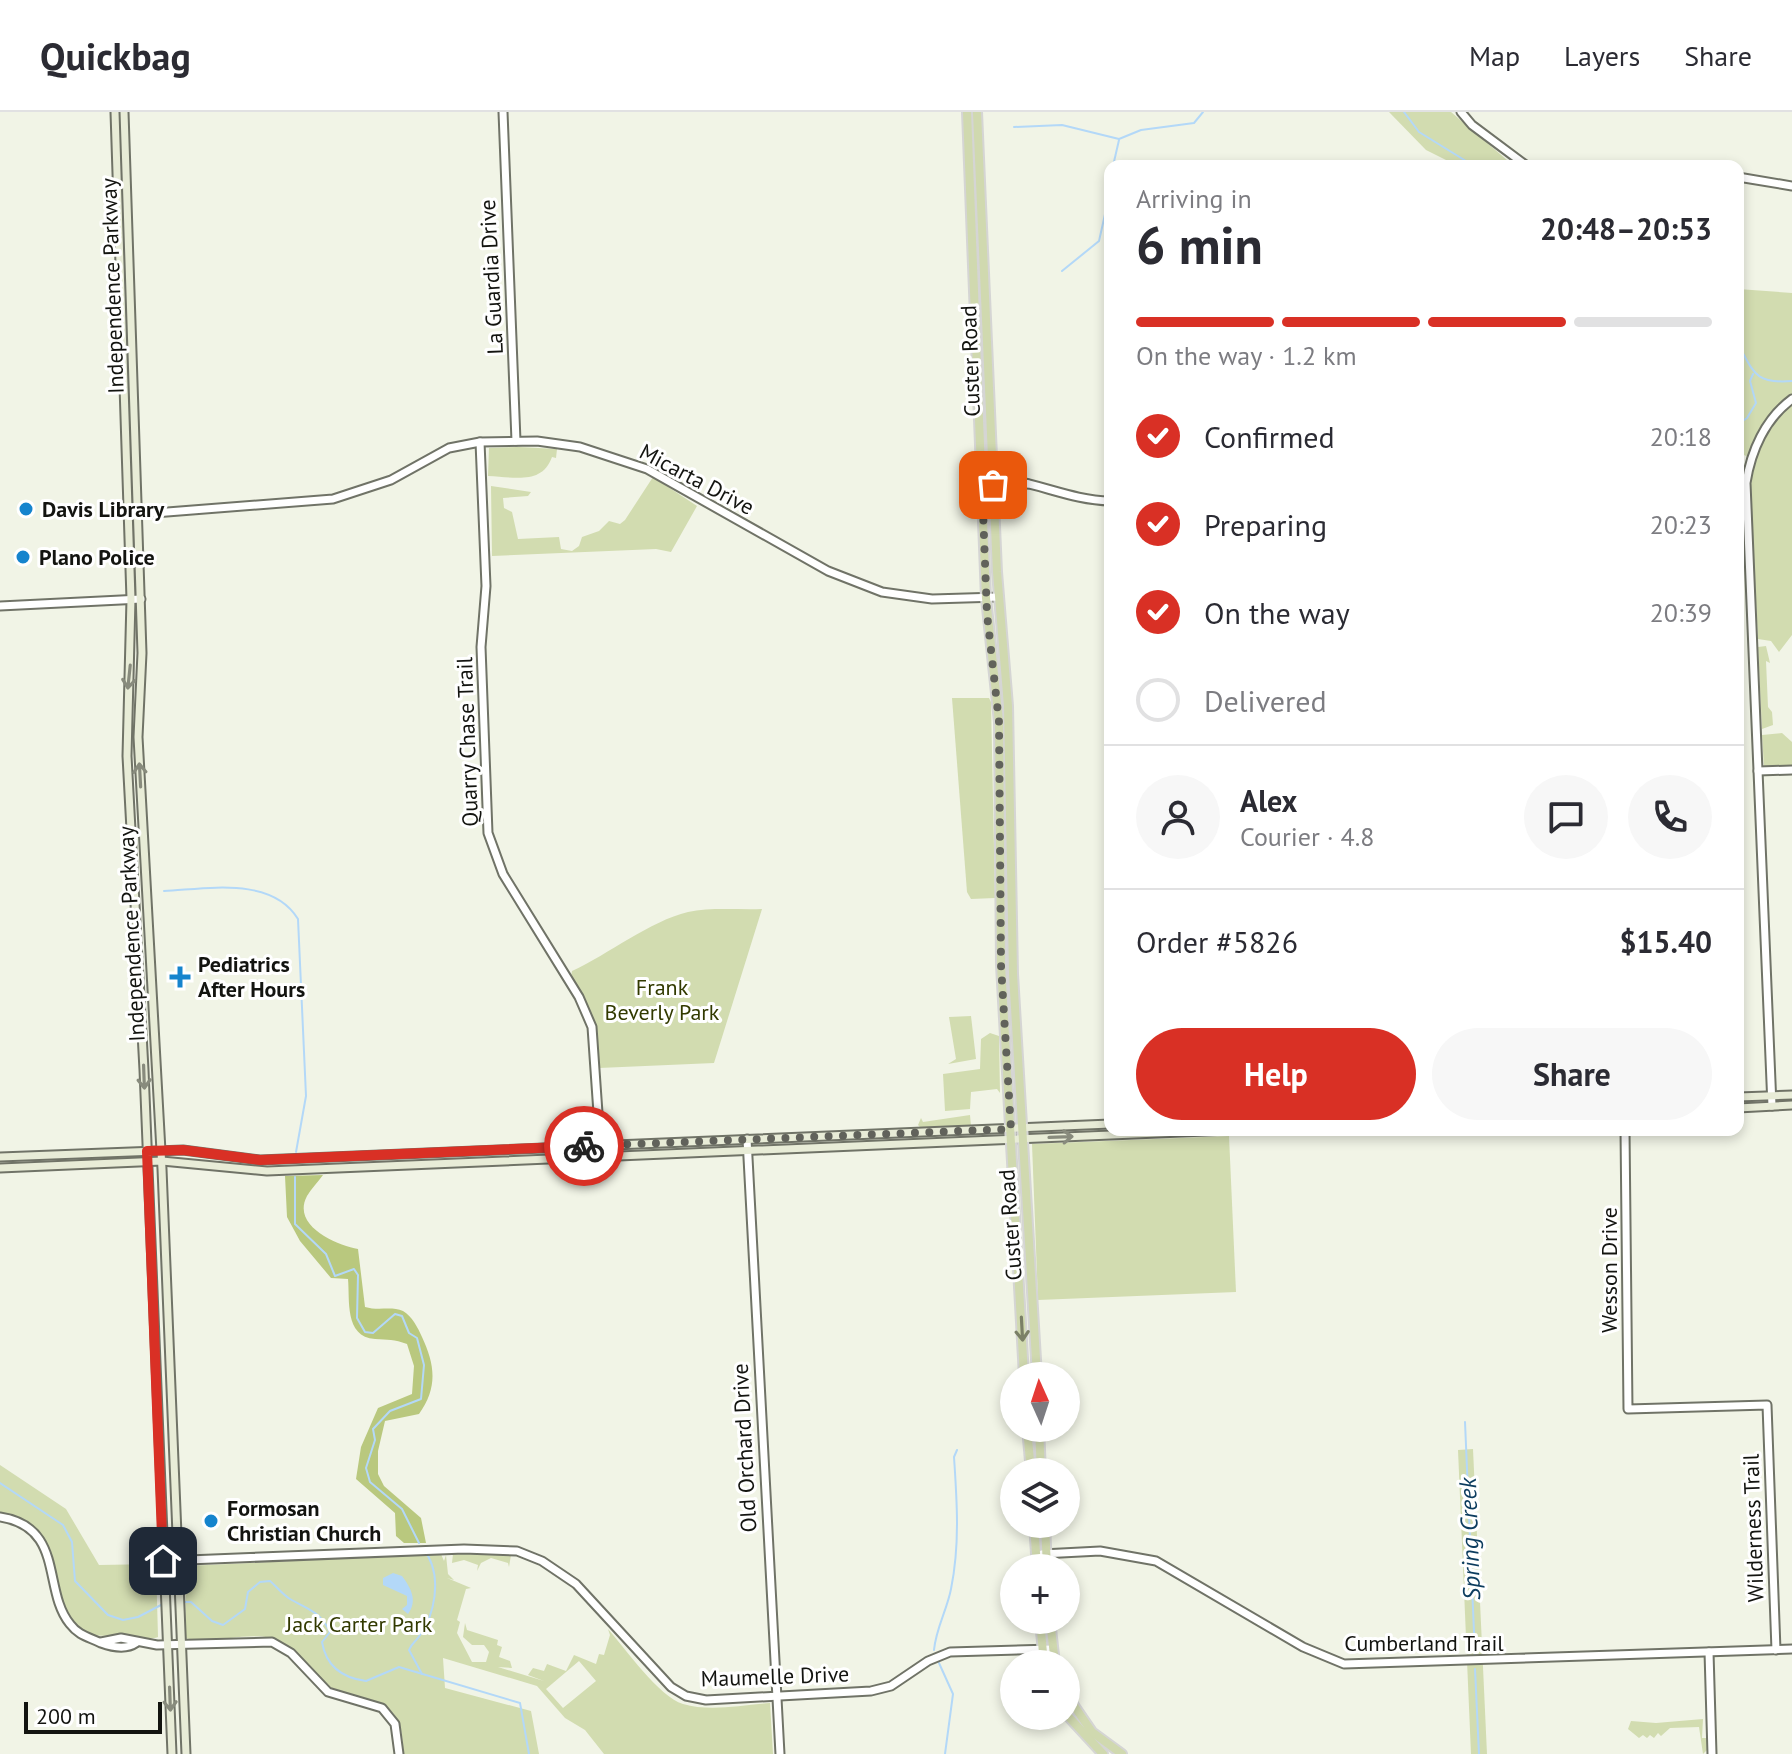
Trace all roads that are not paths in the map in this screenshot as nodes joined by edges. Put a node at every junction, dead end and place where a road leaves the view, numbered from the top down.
1 (115, 112) edge
2 (124, 112) edge
3 (503, 112) edge
4 (967, 112) edge
5 (977, 112) edge
6 (1461, 112) edge
7 (1519, 160) edge
8 (1744, 178) edge
9 (1792, 186) edge
10 (1792, 399) edge
11 (516, 441) junction
12 (480, 442) junction
13 (993, 481) junction
14 (982, 482) junction
15 (1104, 501) edge
16 (131, 512) junction
17 (1744, 546) edge
18 (1748, 546) junction
19 (999, 597) junction
20 (986, 598) junction
21 (131, 599) junction
22 (141, 599) junction
23 (0, 606) edge
24 (1792, 770) edge
25 (1758, 771) junction
26 (152, 1005) junction
27 (141, 1006) junction
28 (1017, 1027) junction
29 (1005, 1028) junction
30 (1792, 1095) edge
31 (1772, 1096) junction
32 (1744, 1097) edge
33 (1792, 1105) edge
34 (1772, 1106) junction
35 (1744, 1108) edge
36 (1100, 1124) junction
37 (1104, 1124) edge
38 (1022, 1128) junction
39 (1011, 1129) junction
40 (914, 1132) junction
41 (1100, 1136) junction
42 (1104, 1136) edge
43 (1625, 1136) edge
44 (747, 1139) junction
45 (1017, 1139) junction
46 (915, 1144) junction
47 (600, 1145) junction
48 (161, 1150) junction
49 (147, 1151) junction
50 (747, 1151) junction
51 (83, 1153) junction
52 (24, 1156) junction
53 (601, 1156) junction
54 (0, 1157) edge
55 (237, 1159) junction
56 (162, 1161) junction
57 (147, 1162) junction
58 (56, 1166) junction
59 (25, 1167) junction
60 (0, 1168) edge
61 (236, 1170) junction
62 (1027, 1217) junction
63 (1016, 1218) junction
64 (151, 1242) junction
65 (165, 1242) junction
66 (1023, 1362) edge
67 (1036, 1362) edge
68 (1767, 1405) joint
69 (0, 1517) edge
70 (1045, 1538) edge
71 (1046, 1554) joint
72 (163, 1561) junction
73 (176, 1561) junction
74 (1041, 1634) edge
75 (1051, 1634) edge
76 (181, 1644) junction
77 (168, 1645) junction
78 (1052, 1649) joint
79 (1792, 1649) edge
80 (1042, 1650) joint
81 (1776, 1650) junction
82 (1000, 1651) edge
83 (1709, 1652) junction
84 (776, 1696) junction
85 (1080, 1715) edge
86 (1089, 1728) junction
87 (1078, 1730) edge
88 (1081, 1734) junction
89 (172, 1754) edge
90 (186, 1754) edge
91 (399, 1754) edge
92 (780, 1754) edge
93 (1103, 1754) edge
94 (1122, 1754) edge
95 (1712, 1754) edge

1 - 16 main road, Independence Parkway
2 - 16 main road, Independence Parkway
3 - 11 street, La Guardia Drive
4 - 14 main road, Custer Road
5 - 13 main road, Custer Road
6 - 7 street
8 - 9 street
10 - 18 street
11 - 12 street, Micarta Drive
11 - 20 street, Micarta Drive
12 - 16 street, Micarta Drive
12 - 47 street, Quarry Chase Trail
13 - 14 street
13 - 15 street
13 - 19 main road, Custer Road
14 - 20 main road, Custer Road
16 - 21 main road, Independence Parkway
16 - 22 main road, Independence Parkway
17 - 18 street
18 - 25 street
19 - 20 street, Micarta Drive
19 - 28 main road, Custer Road
20 - 29 main road, Custer Road
21 - 22 street
21 - 23 street
21 -> 27 main road, Independence Parkway
26 -> 22 main road, Independence Parkway
24 - 25 street
25 - 31 street
26 - 27 main road
26 - 48 main road, Independence Parkway
27 -> 49 main road, Independence Parkway
28 - 29 main road
28 - 38 main road, Custer Road
29 - 39 main road, Custer Road
30 - 31 main road
31 - 32 main road
31 - 34 street
33 - 34 main road
34 - 35 main road
36 - 37 main road
36 - 38 main road
36 - 41 main road
38 - 39 main road
38 - 45 main road, Custer Road
39 - 40 main road
39 - 45 main road, Custer Road
40 - 44 main road
40 - 46 main road
41 - 42 main road
45 -> 41 main road
43 - 68 street, Wesson Drive
44 - 47 main road
44 - 50 street, Old Orchard Drive
45 - 46 main road
45 - 62 main road, Custer Road
45 - 63 main road, Custer Road
46 - 50 main road
47 - 53 street, Quarry Chase Trail
47 - 55 main road
48 - 49 main road
48 - 55 main road
48 - 56 main road, Independence Parkway
49 - 51 main road
49 - 57 main road, Independence Parkway
50 - 53 main road
50 - 84 street, Old Orchard Drive
51 - 52 main road
51 - 58 main road
52 - 54 main road
52 - 59 main road
53 - 61 main road
55 - 61 main road
56 - 57 main road
56 - 61 main road
56 - 65 main road, Independence Parkway
57 - 58 main road
57 - 64 main road, Independence Parkway
58 - 59 main road
59 - 60 main road
62 - 63 main road
62 - 67 main road, Custer Road
63 -> 66 main road, Custer Road
64 - 65 main road
64 - 72 main road, Independence Parkway
65 - 73 main road, Independence Parkway
68 - 81 street, Wilderness Trail
69 - 77 street
70 - 71 main road
71 - 83 street, Cumberland Trail
72 - 73 street, Maumelle Drive
72 - 77 main road, Independence Parkway
73 - 76 main road, Independence Parkway
73 - 84 street, Maumelle Drive
74 - 80 main road
75 - 78 main road
76 - 77 street
76 - 90 main road, Independence Parkway
76 - 91 street
77 -> 89 main road, Independence Parkway
78 - 80 street, Maumelle Drive
79 - 81 street, Cumberland Trail
81 - 83 street, Cumberland Trail
82 - 84 street, Maumelle Drive
83 - 95 street
84 - 92 street, Old Orchard Drive
85 - 86 main road
86 - 88 main road
86 - 94 main road
87 - 88 main road
88 - 93 main road

